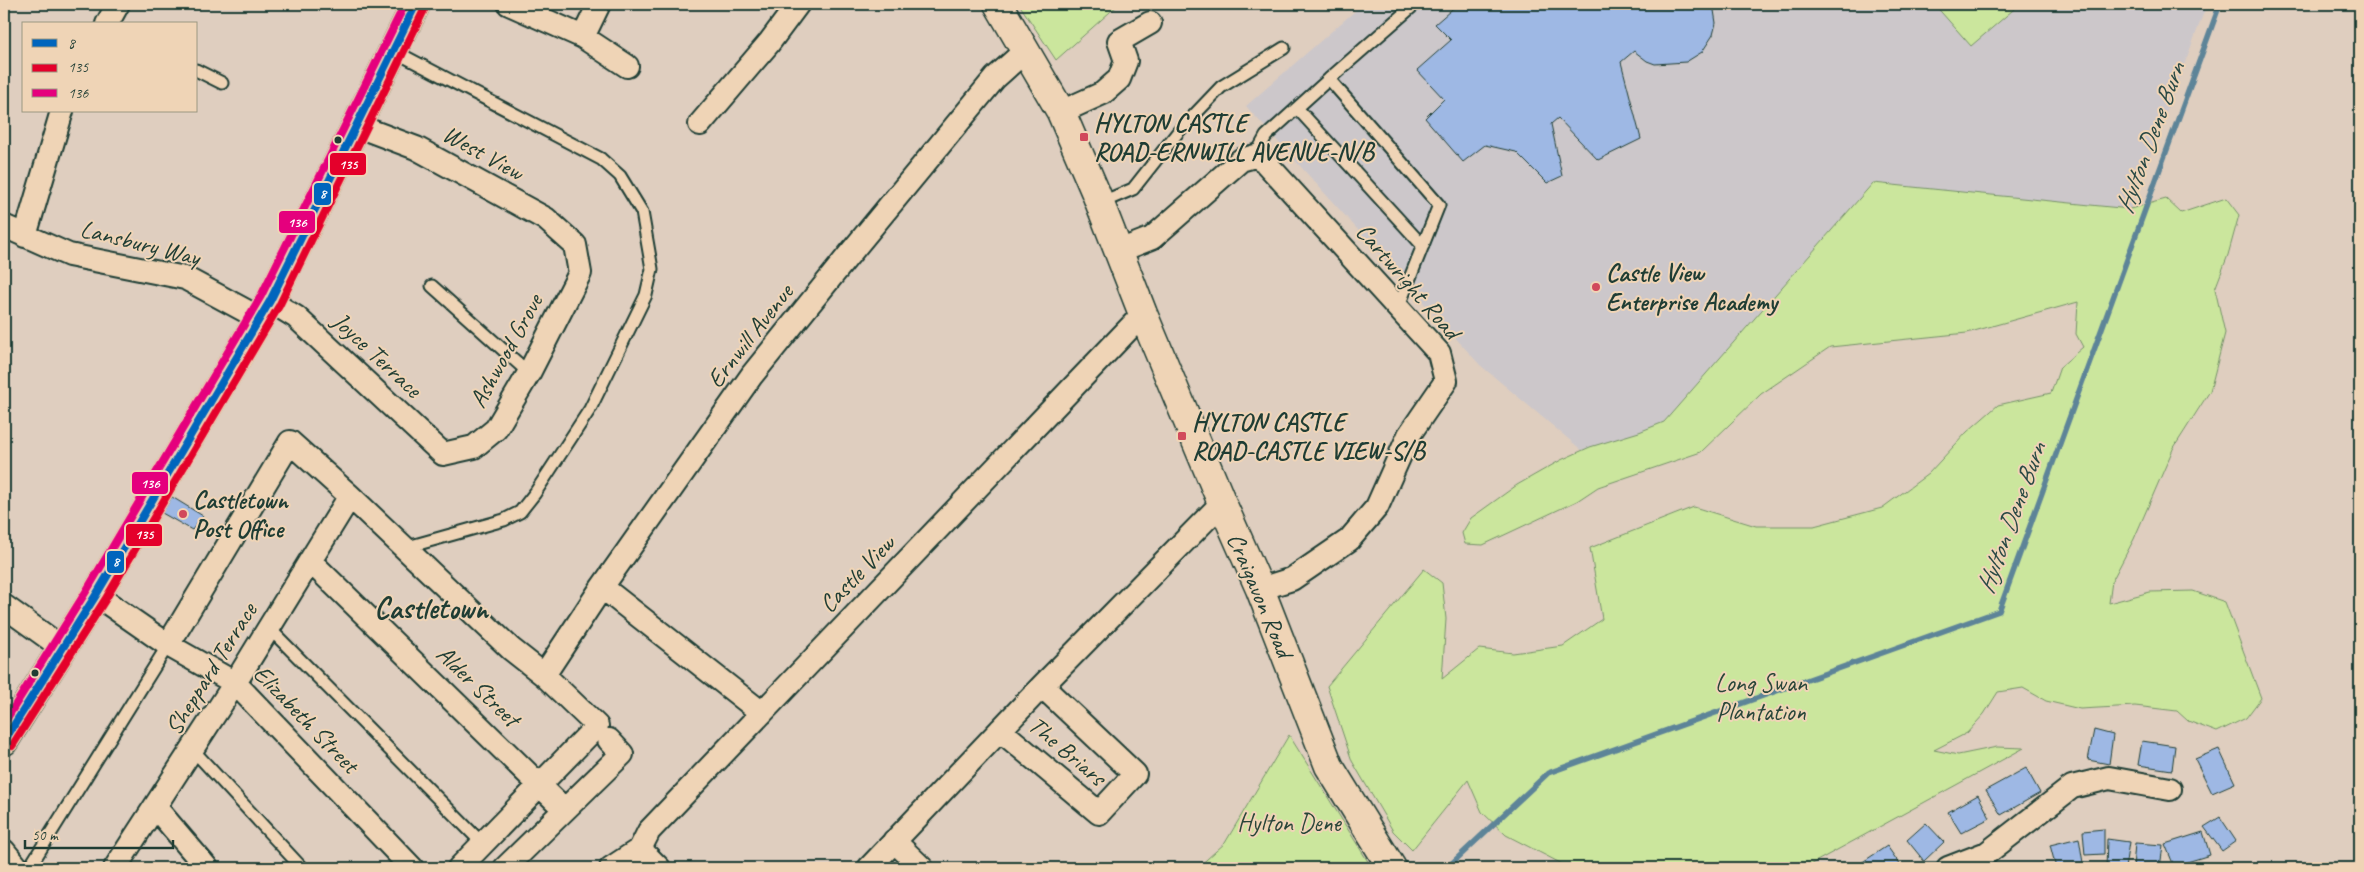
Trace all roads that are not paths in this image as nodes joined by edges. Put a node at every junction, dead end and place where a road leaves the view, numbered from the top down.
1 (118, 4) edge
2 (416, 4) edge
3 (509, 4) edge
4 (599, 4) edge
5 (798, 4) edge
6 (998, 4) edge
7 (1415, 4) edge
8 (109, 22) edge
9 (1150, 23) dead end
10 (583, 37) junction
11 (1284, 48) dead end
12 (392, 50) junction
13 (1025, 51) junction
14 (627, 66) dead end
15 (198, 71) edge
16 (1329, 79) junction
17 (222, 84) dead end
18 (1297, 108) junction
19 (62, 112) edge
20 (1060, 112) junction
21 (700, 124) dead end
22 (355, 125) junction
23 (1255, 156) junction
24 (1100, 203) junction
25 (4, 226) edge
26 (25, 236) junction
27 (575, 245) joint
28 (1423, 246) junction
29 (1119, 251) junction
30 (432, 286) dead end
31 (1398, 308) junction
32 (265, 310) junction
33 (1143, 314) junction
34 (529, 372) junction
35 (443, 454) joint
36 (350, 496) junction
37 (1222, 503) junction
38 (404, 548) junction
39 (310, 561) junction
40 (602, 587) junction
41 (1260, 589) junction
42 (96, 595) junction
43 (4, 606) edge
44 (269, 628) junction
45 (168, 646) junction
46 (61, 647) junction
47 (544, 675) junction
48 (235, 683) junction
49 (1042, 686) junction
50 (762, 714) junction
51 (1000, 730) junction
52 (608, 740) dead end
53 (4, 741) edge
54 (192, 750) junction
55 (541, 786) junction
56 (2170, 788) dead end
57 (156, 808) junction
58 (564, 809) junction
59 (894, 842) junction
60 (483, 844) junction
61 (640, 850) junction
62 (4, 851) edge
63 (18, 868) edge
64 (29, 868) edge
65 (115, 868) edge
66 (207, 868) edge
67 (302, 868) edge
68 (412, 868) edge
69 (459, 868) edge
70 (505, 868) edge
71 (611, 868) edge
72 (658, 868) edge
73 (869, 868) edge
74 (922, 868) edge
75 (1392, 868) edge
76 (1948, 868) edge

1 - 8 street
2 - 12 street
3 - 10 street
4 - 10 street
5 - 21 street
6 - 13 street, Craigavon Road
7 - 16 lane
9 - 20 street
10 - 14 street
11 - 24 lane
12 - 22 street
12 - 38 lane
13 - 20 street, Craigavon Road
13 - 40 street, Ernwill Avenue
15 - 17 lane
16 - 18 lane
16 - 28 lane
18 - 23 lane
18 - 28 lane
19 - 26 street
20 - 24 street, Craigavon Road
22 - 27 street, West View
22 - 32 street
23 - 29 street
23 - 31 street, Cartwright Road
24 - 29 street, Craigavon Road
25 - 26 street, Lansbury Way
26 - 32 street, Lansbury Way
27 - 34 street, Ashwood Grove
28 - 31 lane
29 - 33 street, Craigavon Road
30 - 34 lane
31 - 41 street, Cartwright Road
32 - 35 street, Joyce Terrace
32 - 42 street
33 - 37 street, Craigavon Road
33 - 50 street, Castle View
34 - 35 street, Ashwood Grove
36 - 38 street
36 - 39 street, Sheppard Terrace
36 - 45 street
37 - 41 street, Craigavon Road
37 - 49 street, The Briars
38 - 47 street
39 - 44 street, Sheppard Terrace
39 - 55 street, Alder Street
40 - 47 street, Ernwill Avenue
40 - 50 street
41 - 75 street, Craigavon Road
42 - 45 street, Elizabeth Street
42 - 46 street
43 - 46 street
44 - 48 street, Sheppard Terrace
44 - 60 lane
45 - 48 street, Elizabeth Street
45 - 64 lane
46 - 53 street
47 - 55 street
48 - 54 street, Sheppard Terrace
48 - 68 street, Elizabeth Street
49 - 51 street, The Briars
49 - 51 street, The Briars
50 - 61 street, Castle View
51 - 59 street, The Briars
52 - 58 street
54 - 57 street, Sheppard Terrace
54 - 67 lane
55 - 58 street, Alder Street
55 - 60 street
56 - 76 street
57 - 65 street, Sheppard Terrace
57 - 66 street
58 - 70 street
59 - 73 street, The Briars
59 - 74 street
60 - 69 street
61 - 71 street, Castle View
61 - 72 street
62 - 63 street

